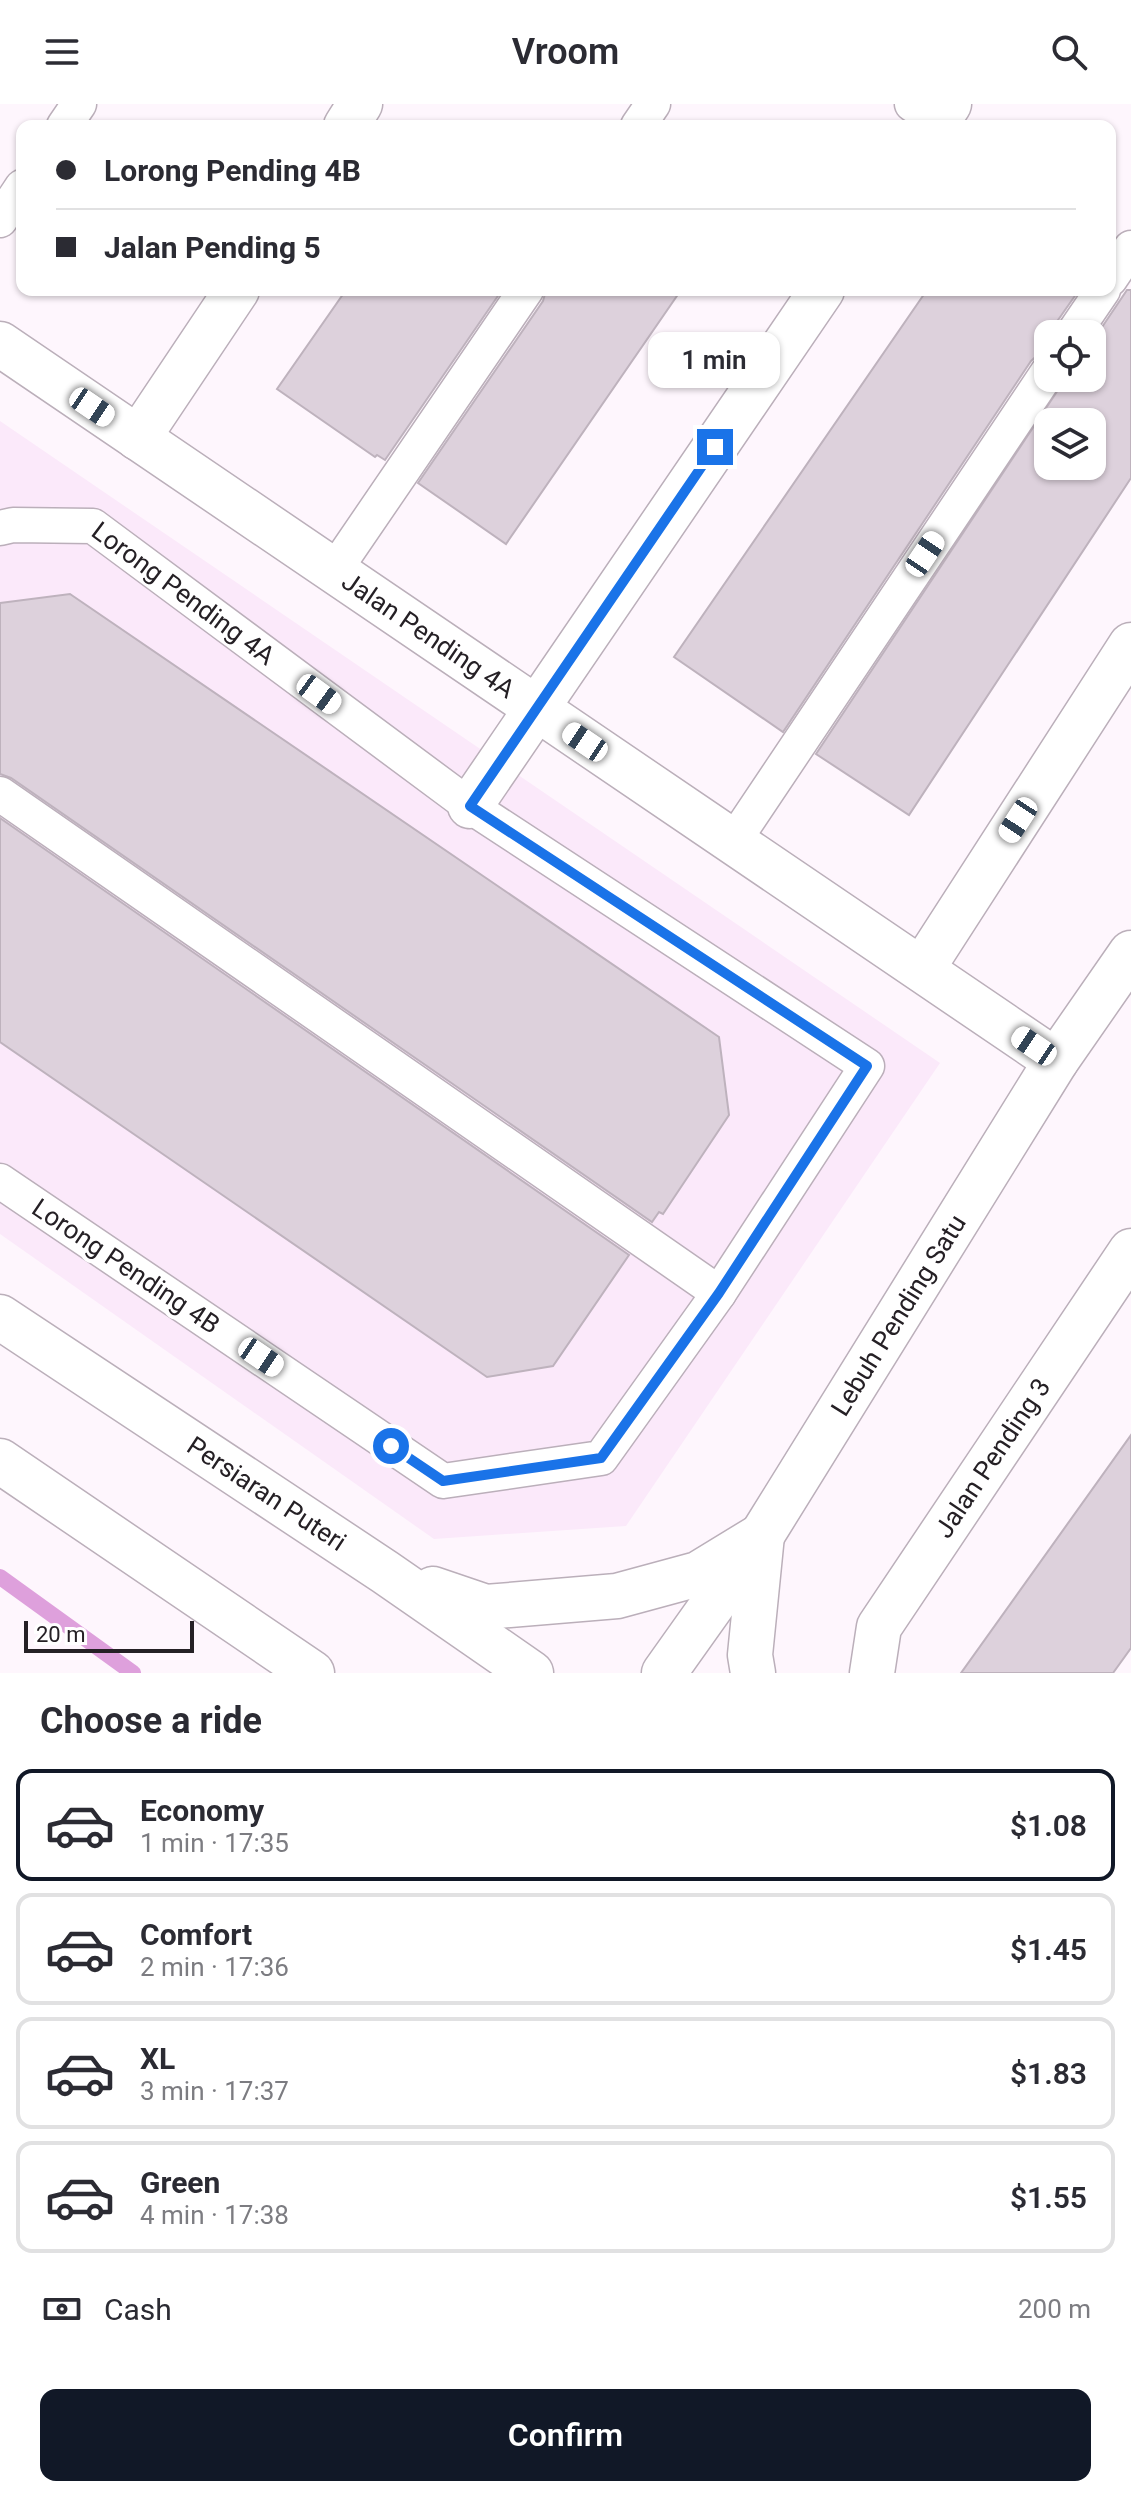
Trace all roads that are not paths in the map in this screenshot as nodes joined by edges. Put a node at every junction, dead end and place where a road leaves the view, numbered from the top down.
1 (16, 196) edge
2 (0, 220) edge
3 (233, 296) edge
4 (522, 296) edge
5 (818, 296) edge
6 (1099, 296) edge
7 (1083, 320) edge
8 (0, 344) edge
9 (1035, 392) edge
10 (138, 438) junction
11 (0, 528) edge
12 (334, 571) junction
13 (1131, 645) edge
14 (536, 708) junction
15 (0, 794) edge
16 (470, 806) junction
17 (733, 842) junction
18 (1131, 953) edge
19 (922, 969) junction
20 (1056, 1061) junction
21 (867, 1066) joint
22 (0, 1181) edge
23 (1131, 1251) edge
24 (719, 1293) junction
25 (0, 1317) edge
26 (0, 1461) edge
27 (762, 1535) junction
28 (385, 1572) junction
29 (312, 1673) edge
30 (531, 1673) edge
31 (664, 1673) edge
32 (753, 1673) edge
33 (872, 1673) edge

1 - 2 lane
3 - 10 street
4 - 12 lane
5 - 14 street
6 - 7 lane
8 - 10 street, Jalan Pending 4A
9 - 17 lane
10 - 12 street, Jalan Pending 4A
11 - 16 lane, Lorong Pending 4A
12 - 14 street, Jalan Pending 4A
13 - 19 street
14 - 16 street
14 - 17 street, Jalan Pending 4A
15 - 24 lane
16 - 21 lane, Lorong Pending 4A
17 - 19 street, Jalan Pending 4A
18 - 20 street, Lebuh Pending Satu
19 - 20 street, Jalan Pending 4A
20 - 27 street, Lebuh Pending Satu
21 - 24 lane, Lorong Pending 4B
22 - 24 lane, Lorong Pending 4B
23 - 33 street, Jalan Pending 3
25 - 28 street, Persiaran Puteri
26 - 29 street
27 - 28 street
27 - 31 street, Lebuh Pending Satu
27 - 32 street
28 - 30 street, Persiaran Puteri

